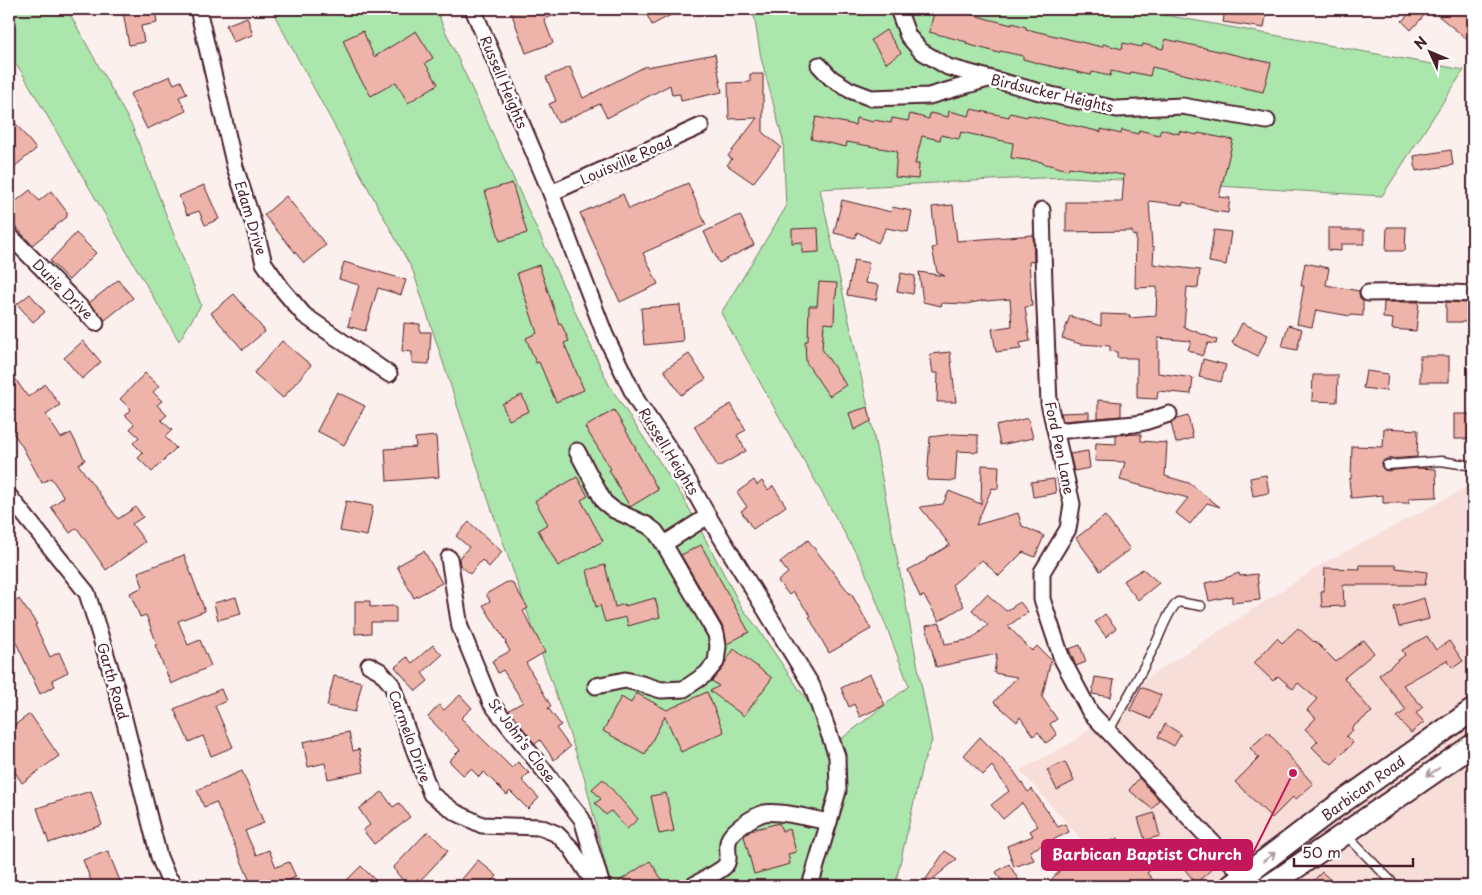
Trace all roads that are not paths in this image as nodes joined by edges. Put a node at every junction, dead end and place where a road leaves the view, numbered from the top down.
1 (198, 9) edge
2 (473, 9) edge
3 (898, 9) edge
4 (819, 66) dead end
5 (990, 78) junction
6 (1267, 121) dead end
7 (701, 126) dead end
8 (551, 193) junction
9 (1042, 210) dead end
10 (9, 235) edge
11 (1368, 293) dead end
12 (1473, 294) edge
13 (96, 322) dead end
14 (388, 374) dead end
15 (1169, 414) dead end
16 (1056, 431) junction
17 (577, 450) dead end
18 (1387, 465) dead end
19 (1473, 466) edge
20 (9, 496) edge
21 (708, 516) junction
22 (664, 544) junction
23 (449, 558) dead end
24 (1201, 606) dead end
25 (369, 665) dead end
26 (596, 686) dead end
27 (1473, 710) edge
28 (1108, 732) junction
29 (1473, 745) edge
30 (829, 822) junction
31 (1344, 833) junction
32 (1237, 881) edge
33 (175, 886) edge
34 (596, 886) edge
35 (602, 886) edge
36 (692, 886) edge
37 (810, 886) edge
38 (1269, 886) edge
39 (1396, 886) edge

1 - 14 street, Edam Drive
2 - 8 street, Russell Heights
3 - 5 street, Birdsucker Heights
4 - 5 street
5 - 6 street, Birdsucker Heights
7 - 8 street, Louisville Road
8 - 21 street, Russell Heights
9 - 16 street, Ford Pen Lane
10 - 13 street, Durie Drive
11 - 12 street
15 - 16 street
16 - 28 street, Ford Pen Lane
17 - 22 street
18 - 19 lane
20 - 33 street, Garth Road
21 - 22 street
21 - 30 street, Russell Heights
22 - 26 street
23 - 35 street, St John's Close
24 - 28 lane
25 - 34 street, Carmelo Drive
32 -> 27 main road, Barbican Road
28 - 32 street, Ford Pen Lane
29 -> 31 main road, Barbican Road
30 - 36 street
30 - 37 street, Russell Heights
31 - 38 main road, Barbican Road
31 - 39 lane

